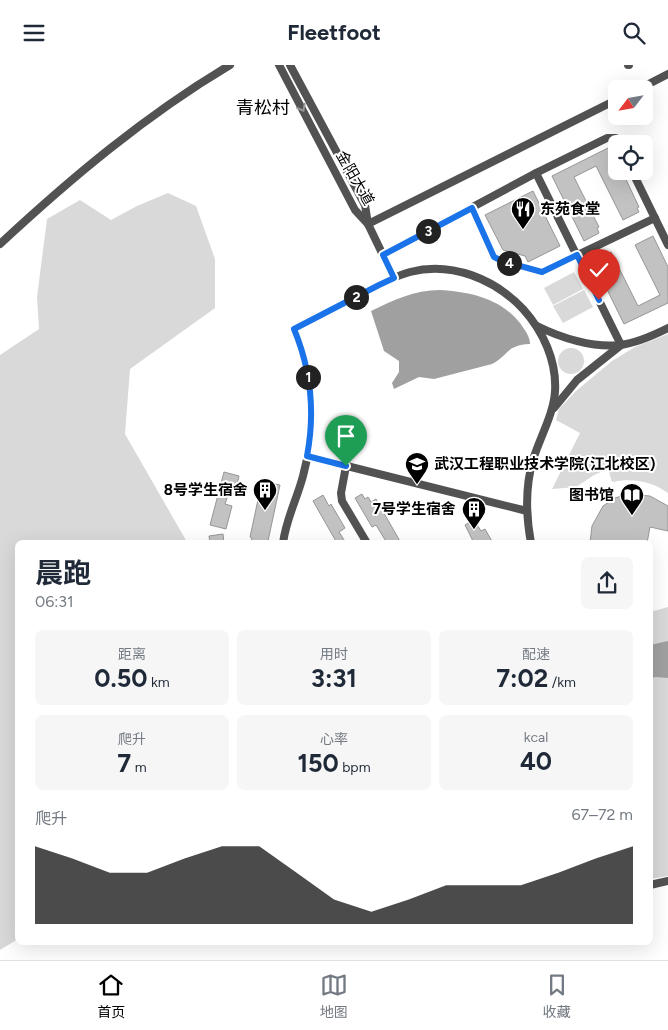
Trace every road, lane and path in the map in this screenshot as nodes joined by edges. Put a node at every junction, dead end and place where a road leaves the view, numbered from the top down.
1 (230, 65) edge
2 (279, 65) edge
3 (290, 65) edge
4 (668, 74) edge
5 (653, 82) edge
6 (608, 104) edge
7 (608, 138) edge
8 (536, 173) junction
9 (636, 180) edge
10 (472, 208) junction
11 (655, 218) junction
12 (368, 224) junction
13 (0, 244) edge
14 (668, 245) edge
15 (383, 255) junction
16 (577, 255) junction
17 (394, 278) junction
18 (535, 325) junction
19 (668, 327) edge
20 (621, 345) junction
21 (550, 414) junction
22 (307, 456) junction
23 (346, 466) junction
24 (527, 511) junction
25 (284, 540) edge
26 (365, 540) edge
27 (531, 540) edge
28 (668, 881) edge
29 (653, 884) edge

1 - 13 street
2 -> 12 street, 金阳大道
3 - 12 street, 金阳大道
4 - 5 street
6 - 12 street
7 - 8 street
8 - 10 street
8 - 16 street
9 - 11 street
10 - 15 street
10 - 16 street
11 - 14 street
11 - 16 street
12 - 15 street
15 - 17 street
16 - 20 street
17 - 18 street
17 - 22 street
18 - 20 street
18 - 21 street
19 - 20 street
20 - 21 street
21 - 24 street
22 - 23 street
22 - 25 street
23 - 24 street
23 - 26 street
24 - 27 street
28 - 29 street

